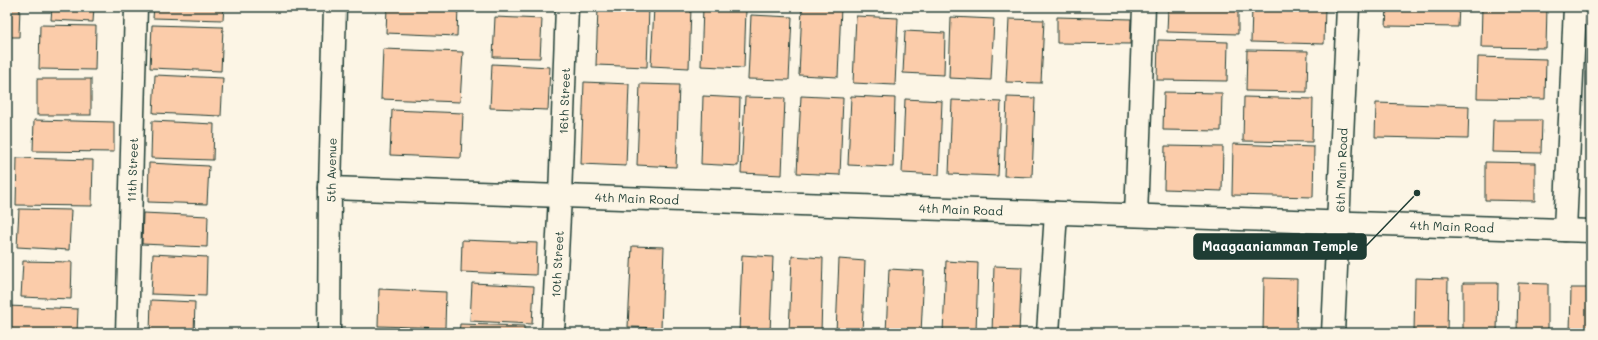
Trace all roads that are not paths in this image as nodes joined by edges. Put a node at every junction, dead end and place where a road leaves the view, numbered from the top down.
1 (136, 7) edge
2 (335, 7) edge
3 (567, 7) edge
4 (1144, 7) edge
5 (1348, 7) edge
6 (1580, 11) edge
7 (330, 188) junction
8 (560, 196) junction
9 (1056, 213) junction
10 (1136, 215) junction
11 (1339, 222) junction
12 (1565, 230) junction
13 (1591, 231) edge
14 (127, 333) edge
15 (329, 333) edge
16 (553, 333) edge
17 (1048, 333) edge
18 (1333, 333) edge

1 - 14 street, 11th Street
2 - 7 street, 5th Avenue
3 - 8 street, 16th Street
4 - 10 street
5 - 11 street, 6th Main Road
6 - 12 street
7 - 8 street, 4th Main Road
7 - 15 street, 5th Avenue
8 - 9 street, 4th Main Road
8 - 16 street, 10th Street
9 - 10 street, 4th Main Road
9 - 17 street
10 - 11 street, 4th Main Road
11 - 12 street, 4th Main Road
11 - 18 street, 6th Main Road
12 - 13 street, 4th Main Road

